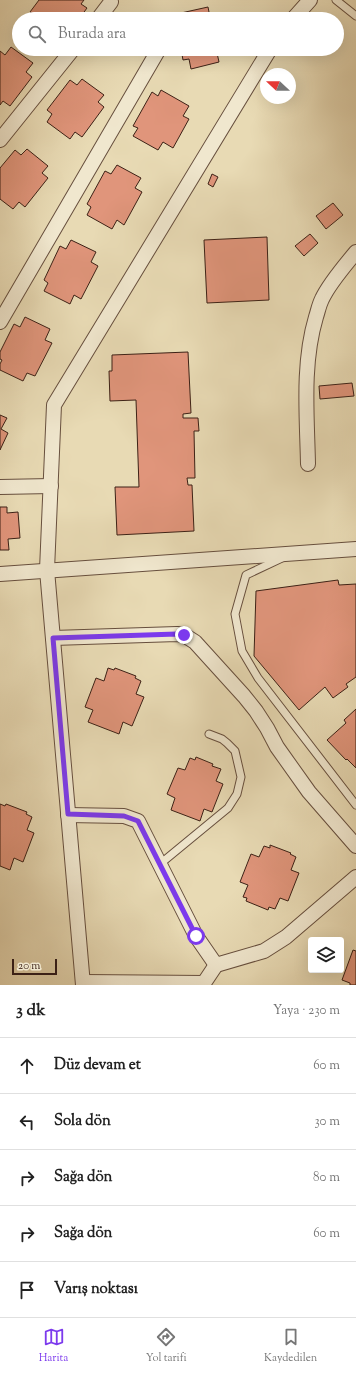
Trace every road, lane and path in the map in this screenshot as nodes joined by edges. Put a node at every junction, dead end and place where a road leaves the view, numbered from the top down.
1 (310, 0) edge
2 (336, 0) edge
3 (111, 2) dead end
4 (103, 12) edge
5 (299, 12) edge
6 (356, 16) edge
7 (67, 56) edge
8 (155, 56) edge
9 (266, 56) edge
10 (0, 140) edge
11 (356, 252) edge
12 (0, 322) edge
13 (308, 464) dead end
14 (51, 486) junction
15 (0, 487) edge
16 (356, 549) edge
17 (290, 554) junction
18 (47, 570) junction
19 (0, 574) edge
20 (53, 638) junction
21 (209, 734) dead end
22 (356, 805) edge
23 (68, 814) junction
24 (356, 846) edge
25 (160, 864) junction
26 (356, 877) edge
27 (216, 965) junction
28 (83, 984) edge

1 - 5 street
2 - 6 lane
3 - 4 street
7 - 10 street
8 - 12 street
9 - 14 street
11 - 13 street
14 - 15 street
14 - 18 street
16 - 17 street
17 - 18 street
17 - 22 lane
18 - 19 street
18 - 20 street
20 - 23 street
20 - 24 street
21 - 25 lane
23 - 25 street
23 - 28 street
25 - 27 street
26 - 27 street
27 - 28 street

